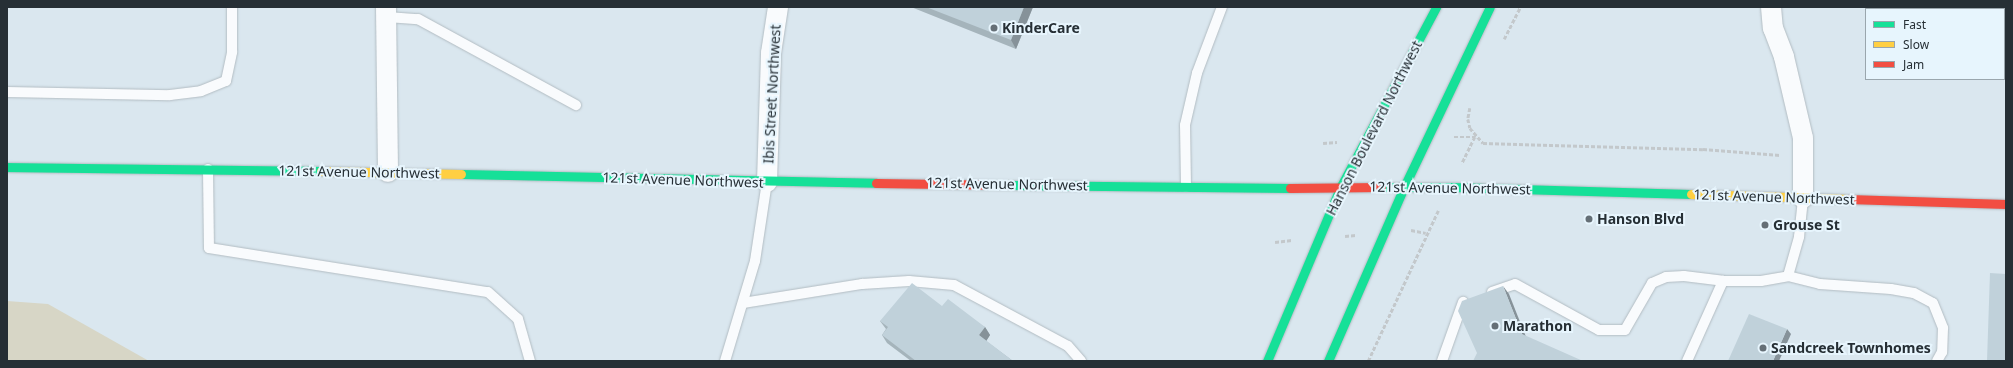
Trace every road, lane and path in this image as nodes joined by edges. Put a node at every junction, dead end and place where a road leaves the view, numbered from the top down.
1 (232, 7) edge
2 (778, 7) edge
3 (1222, 7) edge
4 (1436, 7) edge
5 (1490, 7) edge
6 (1520, 7) edge
7 (1771, 7) edge
8 (386, 12) edge
9 (1503, 41) dead end
10 (7, 92) edge
11 (1472, 103) dead end
12 (576, 105) dead end
13 (1804, 157) junction
14 (7, 167) edge
15 (208, 169) junction
16 (388, 172) junction
17 (767, 182) junction
18 (1341, 186) junction
19 (1186, 187) junction
20 (1404, 187) junction
21 (1803, 198) junction
22 (2006, 204) edge
23 (1384, 233) junction
24 (1320, 238) junction
25 (1275, 242) dead end
26 (1788, 276) junction
27 (1723, 281) junction
28 (743, 303) junction
29 (530, 361) edge
30 (725, 361) edge
31 (1081, 361) edge
32 (1267, 361) edge
33 (1328, 361) edge
34 (1368, 361) edge
35 (1442, 361) edge
36 (1686, 361) edge
37 (1937, 361) edge

1 - 10 lane
2 - 17 street, Ibis Street Northwest
3 - 19 lane
4 - 18 street, Hanson Boulevard Northwest
5 - 20 street
6 - 9 path
7 - 13 street
8 - 12 lane
8 - 16 street
11 - 13 path
13 - 21 street
14 - 15 street, 121st Avenue Northwest
15 - 16 street, 121st Avenue Northwest
15 - 29 lane
16 - 17 street, 121st Avenue Northwest
17 - 19 street, 121st Avenue Northwest
17 - 28 lane
18 - 19 street, 121st Avenue Northwest
18 - 20 street, 121st Avenue Northwest
18 - 24 street, Hanson Boulevard Northwest
20 - 21 street, 121st Avenue Northwest
20 - 23 street
21 - 22 street, 121st Avenue Northwest
21 - 26 lane
23 - 24 path
23 - 33 street
23 - 34 path
24 - 25 path
24 - 32 street, Hanson Boulevard Northwest
26 - 27 lane
26 - 37 lane
27 - 35 lane
27 - 36 lane
28 - 30 lane
28 - 31 lane

